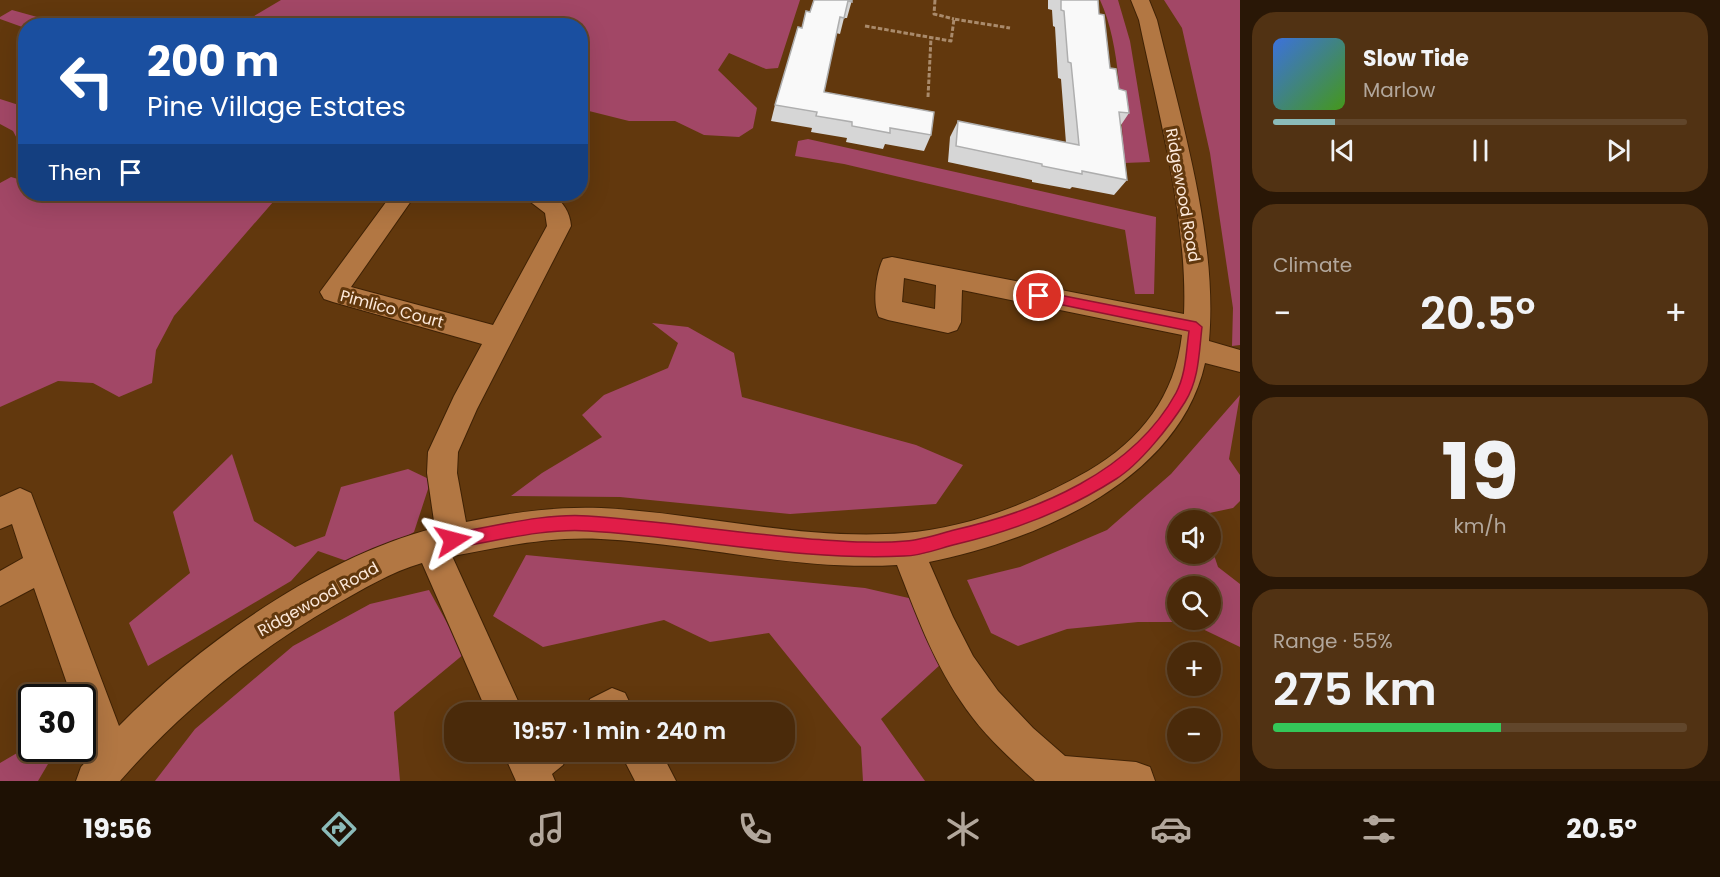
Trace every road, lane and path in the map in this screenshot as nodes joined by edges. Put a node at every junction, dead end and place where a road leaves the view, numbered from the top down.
1 (935, 0) edge
2 (1140, 0) edge
3 (954, 19) junction
4 (865, 26) dead end
5 (1010, 27) dead end
6 (931, 38) junction
7 (928, 97) dead end
8 (399, 201) edge
9 (547, 201) edge
10 (949, 278) dead end
11 (501, 338) junction
12 (1195, 338) junction
13 (1240, 361) edge
14 (0, 514) edge
15 (442, 543) junction
16 (907, 549) junction
17 (41, 566) junction
18 (0, 589) edge
19 (501, 702) edge
20 (645, 762) edge
21 (104, 770) edge
22 (1059, 778) edge
23 (657, 781) edge
24 (1136, 781) edge

1 - 3 path
2 - 12 street, Ridgewood Road
3 - 5 path
3 - 6 path
4 - 6 path
6 - 7 path
8 - 11 street, Pimlico Court
9 - 11 street
10 - 12 street
11 - 15 street
12 - 13 street
12 - 16 street, Ridgewood Road
14 - 17 street
15 - 16 street, Ridgewood Road
15 - 19 street
15 - 21 street, Ridgewood Road
16 - 22 street
17 - 18 street
17 - 21 street
20 - 23 street
22 - 24 street

